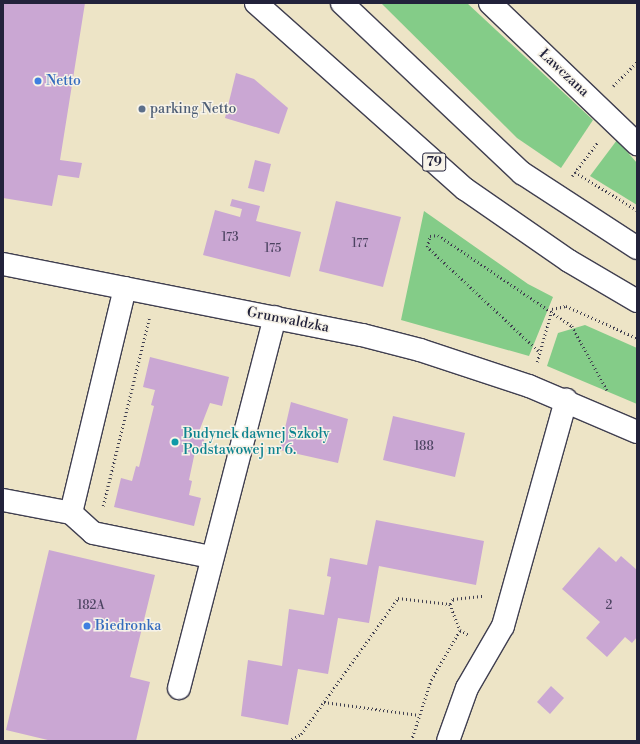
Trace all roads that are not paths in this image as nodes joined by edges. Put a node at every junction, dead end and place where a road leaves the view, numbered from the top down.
1 (256, 3) edge
2 (342, 3) edge
3 (490, 3) edge
4 (637, 144) edge
5 (637, 248) edge
6 (3, 264) edge
7 (125, 288) junction
8 (637, 301) edge
9 (275, 317) junction
10 (566, 400) junction
11 (637, 432) edge
12 (3, 500) edge
13 (71, 513) junction
14 (211, 557) junction
15 (179, 688) dead end
16 (448, 741) edge

1 - 8 street, 79
2 - 5 street
3 - 4 street, Ławczana
6 - 7 street, Grunwaldzka
7 - 9 street, Grunwaldzka
7 - 13 street
9 - 10 street, Grunwaldzka
9 - 14 street
10 - 11 street, Grunwaldzka
10 - 16 street
12 - 13 street
13 - 14 street
14 - 15 street

